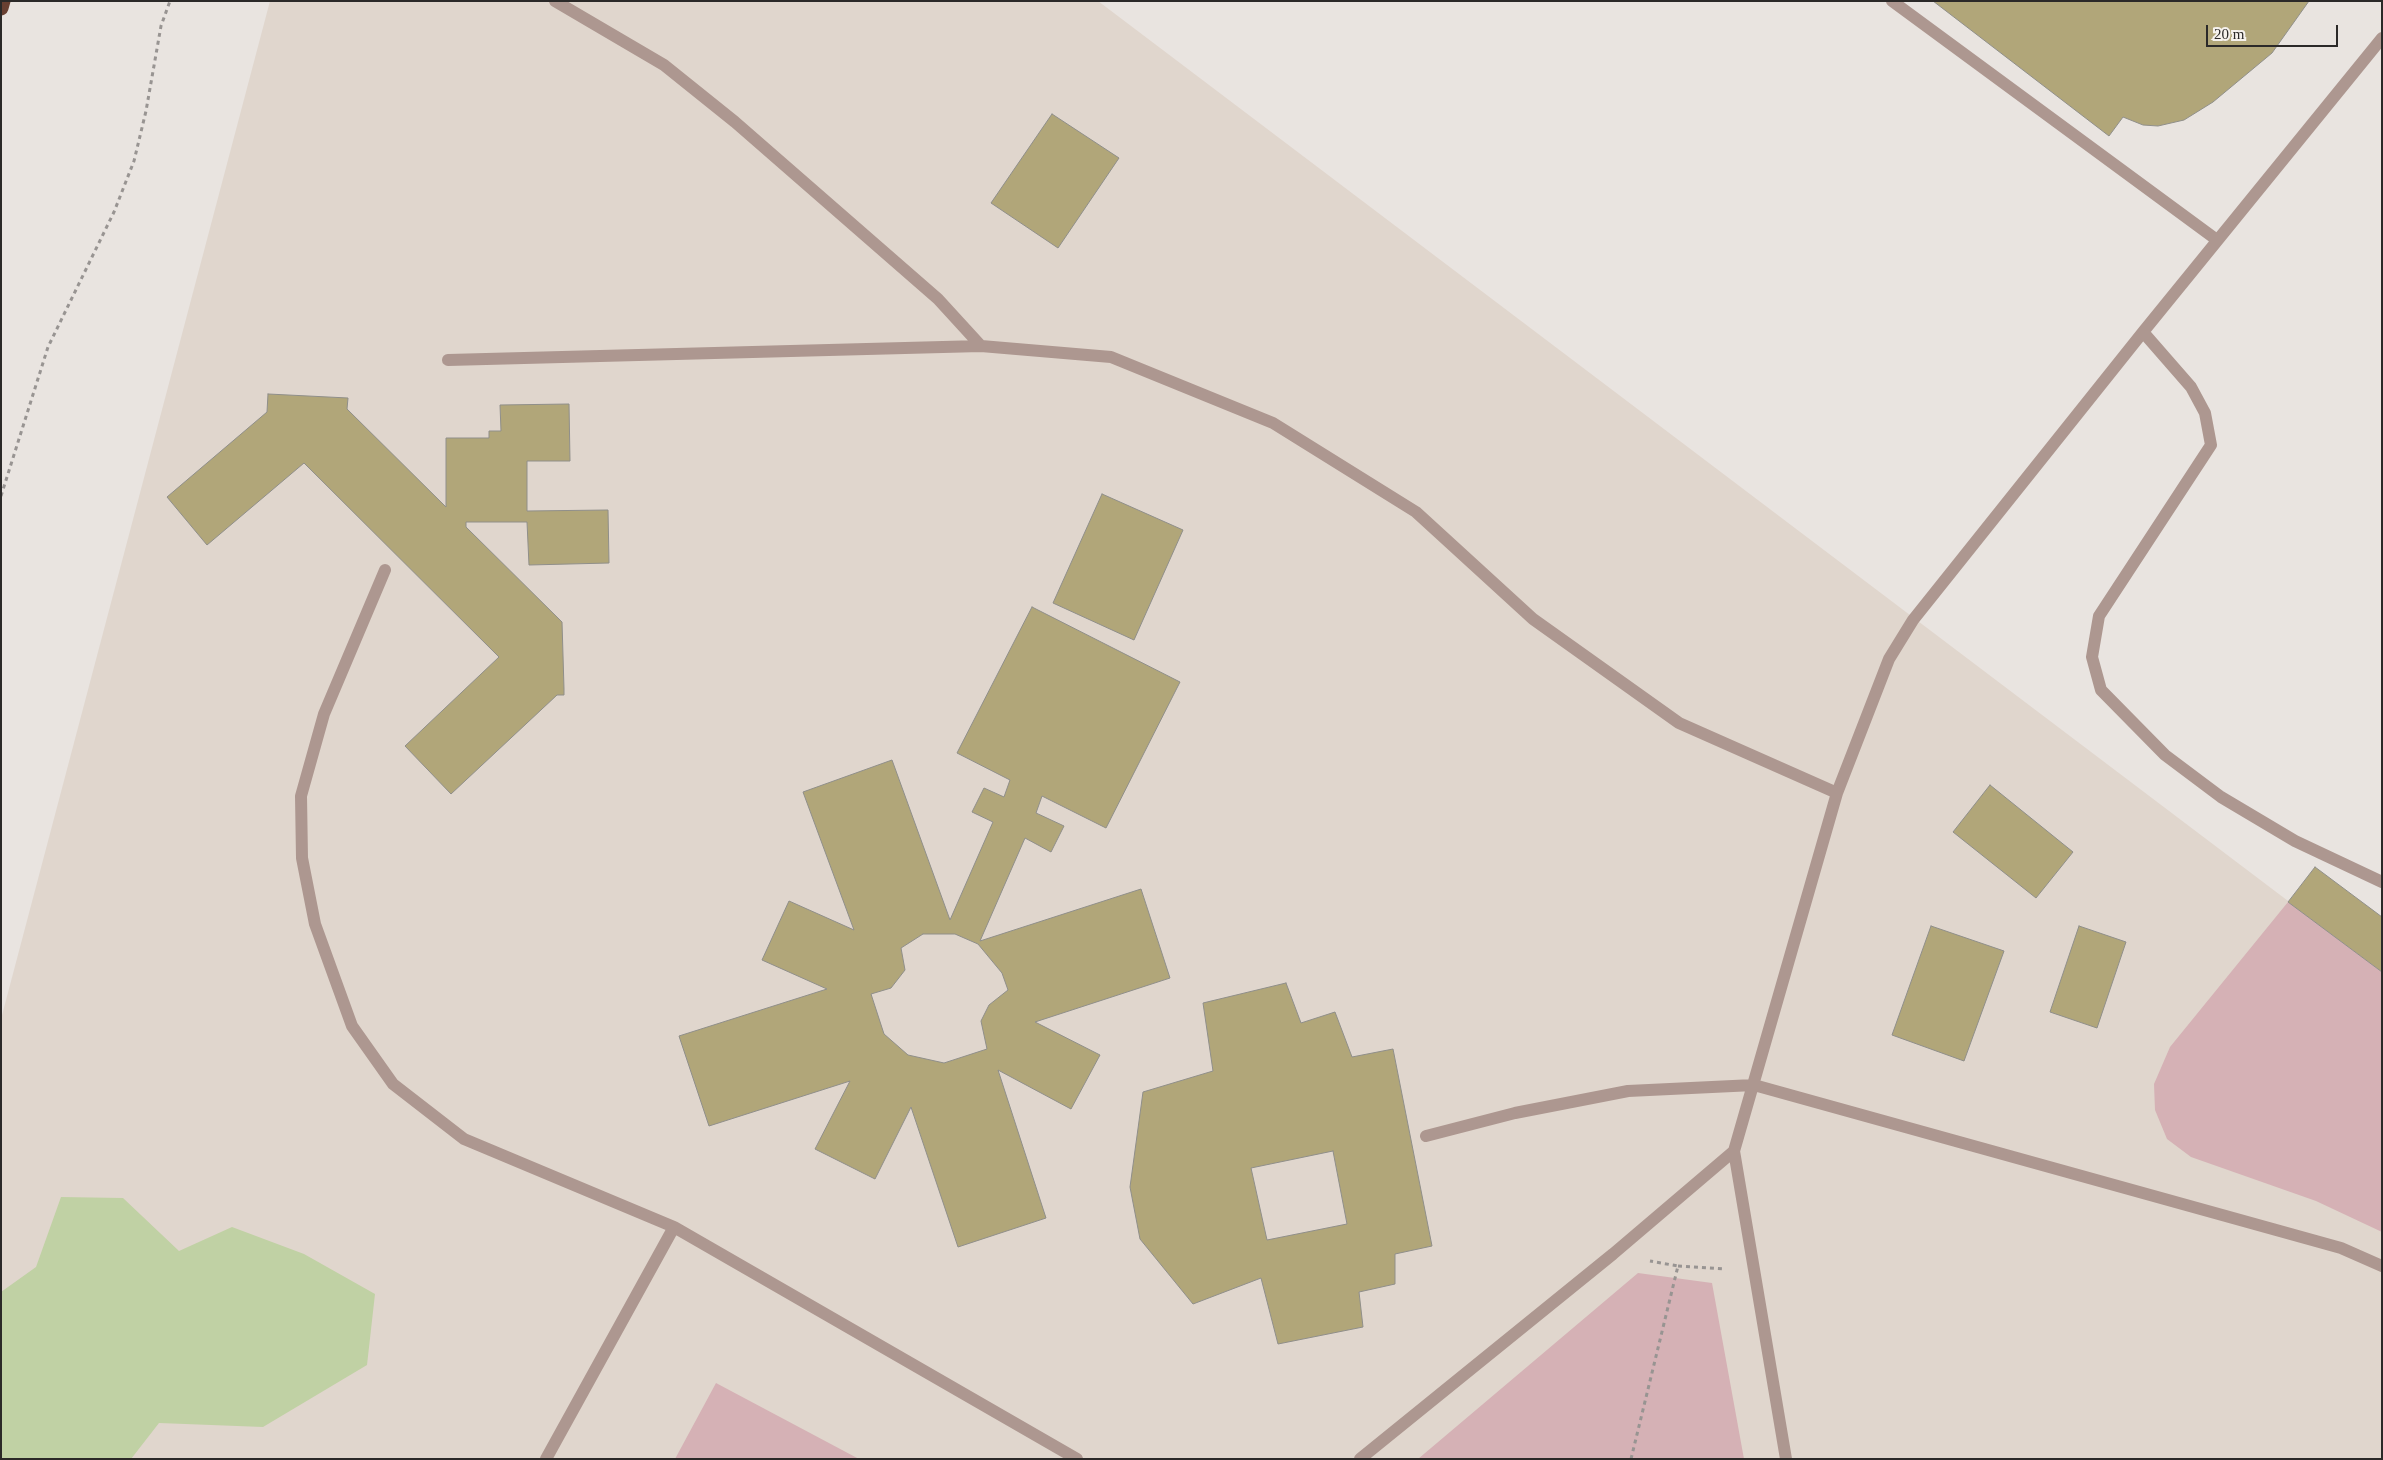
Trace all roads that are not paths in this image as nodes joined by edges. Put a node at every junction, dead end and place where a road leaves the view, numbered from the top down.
1 (3, 1) edge
2 (555, 1) edge
3 (1892, 1) edge
4 (1, 8) edge
5 (2382, 38) edge
6 (2217, 240) junction
7 (2143, 332) junction
8 (981, 346) junction
9 (448, 360) dead end
10 (385, 570) dead end
11 (1837, 793) junction
12 (2382, 882) edge
13 (1754, 1085) junction
14 (1426, 1136) dead end
15 (1734, 1151) junction
16 (674, 1227) junction
17 (2382, 1266) edge
18 (546, 1459) edge
19 (1077, 1459) edge
20 (1360, 1459) edge
21 (1786, 1459) edge

1 - 4 highway
2 - 8 street
3 - 6 street
5 - 6 street
6 - 7 street
7 - 11 street
7 - 12 street
8 - 9 street
8 - 11 street
10 - 16 street
11 - 13 street
13 - 14 street
13 - 15 street
13 - 17 street
15 - 20 street
15 - 21 street
16 - 18 street
16 - 19 street

